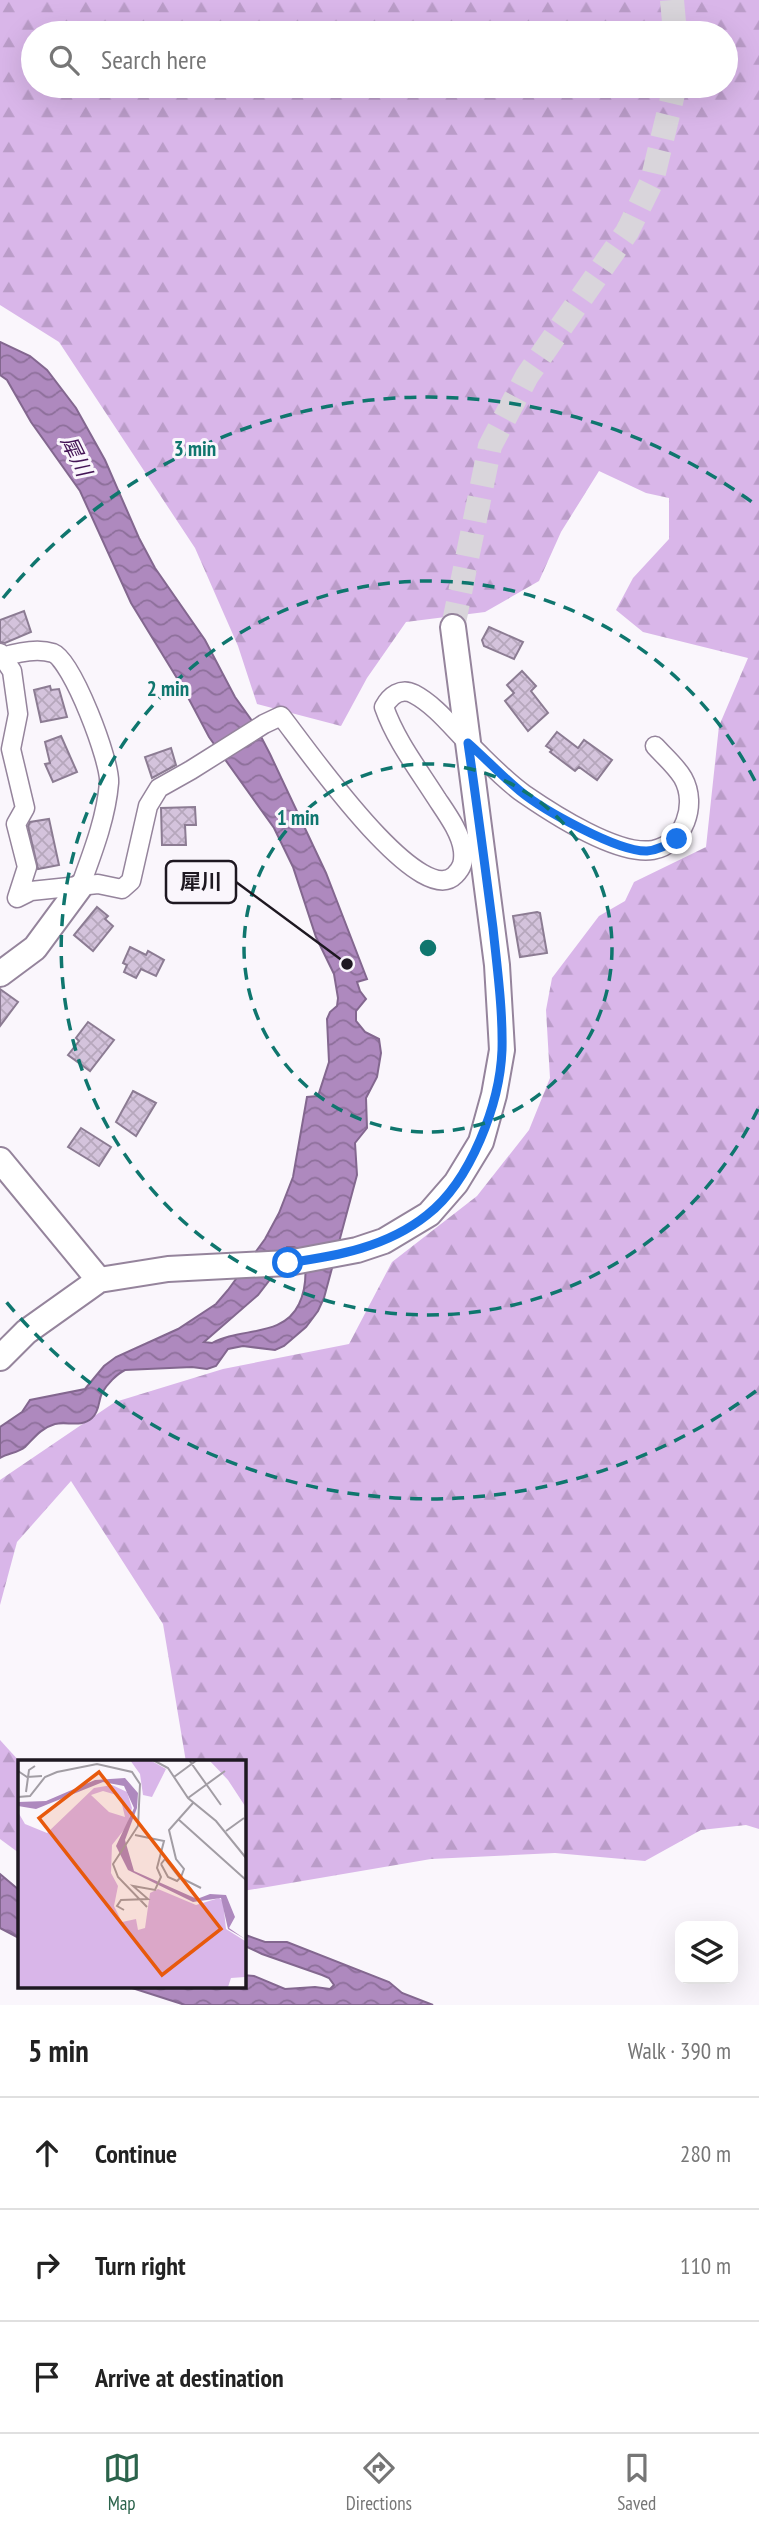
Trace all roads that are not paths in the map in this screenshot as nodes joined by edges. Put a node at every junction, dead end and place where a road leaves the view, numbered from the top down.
1 (453, 627) tunnel mouth
2 (1, 656) edge
3 (468, 743) junction
4 (655, 746) dead end
5 (80, 887) junction
6 (0, 974) edge
7 (0, 1160) edge
8 (99, 1280) junction
9 (0, 1358) edge

1 - 3 street
2 - 5 street
2 - 5 street
3 - 4 street
3 - 5 street
3 - 8 street
5 - 6 street
7 - 8 street
8 - 9 street

